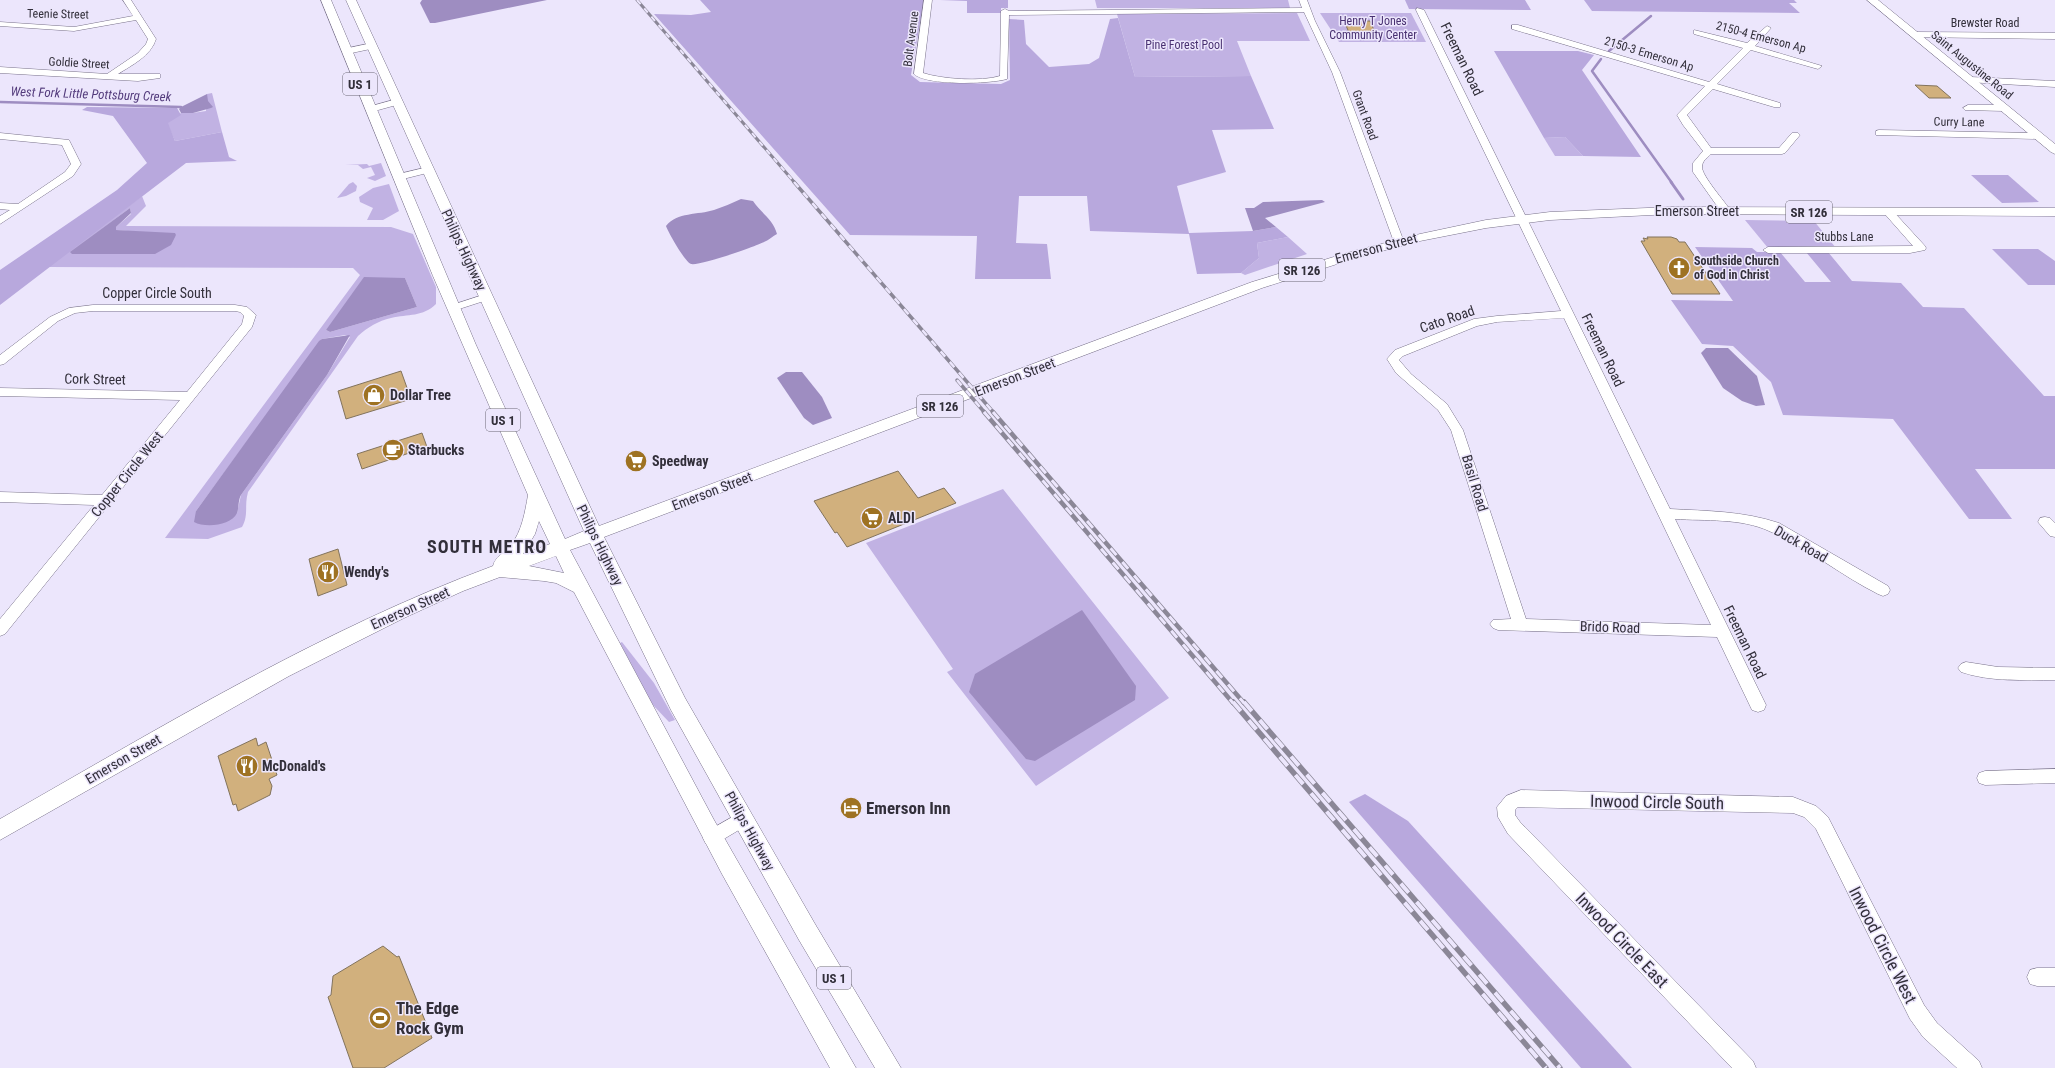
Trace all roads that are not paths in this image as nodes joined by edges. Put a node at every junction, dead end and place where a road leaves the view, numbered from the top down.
1 (128, 0) edge
2 (326, 0) edge
3 (351, 0) edge
4 (928, 0) edge
5 (1303, 0) edge
6 (1872, 0) edge
7 (1306, 10) junction
8 (1420, 10) dead end
9 (138, 17) junction
10 (0, 24) edge
11 (1515, 27) dead end
12 (1767, 28) dead end
13 (1697, 32) dead end
14 (1916, 35) junction
15 (2055, 36) edge
16 (372, 46) junction
17 (1748, 47) junction
18 (347, 51) junction
19 (1818, 66) dead end
20 (0, 70) edge
21 (157, 76) dead end
22 (108, 77) junction
23 (1970, 80) junction
24 (2055, 84) edge
25 (1711, 85) junction
26 (397, 102) junction
27 (1777, 104) dead end
28 (1968, 108) dead end
29 (2004, 108) junction
30 (371, 109) junction
31 (1879, 133) dead end
32 (1795, 135) dead end
33 (0, 136) edge
34 (2038, 136) junction
35 (2055, 150) edge
36 (1708, 151) junction
37 (428, 170) junction
38 (399, 177) junction
39 (0, 206) edge
40 (20, 207) junction
41 (1726, 211) junction
42 (1888, 212) junction
43 (2055, 212) edge
44 (1522, 219) junction
45 (0, 221) edge
46 (1399, 242) junction
47 (1768, 250) dead end
48 (486, 297) junction
49 (453, 308) junction
50 (1568, 314) junction
51 (250, 315) joint
52 (0, 361) edge
53 (1394, 364) joint
54 (0, 392) edge
55 (190, 396) junction
56 (536, 492) junction
57 (0, 497) edge
58 (106, 500) junction
59 (1664, 514) junction
60 (594, 534) junction
61 (561, 547) junction
62 (493, 572) junction
63 (581, 588) junction
64 (1882, 590) dead end
65 (1498, 624) dead end
66 (1520, 624) junction
67 (1, 628) edge
68 (1721, 631) junction
69 (1966, 668) dead end
70 (2055, 674) edge
71 (1758, 705) dead end
72 (2055, 776) edge
73 (1985, 778) dead end
74 (1506, 807) joint
75 (1810, 811) joint
76 (743, 819) junction
77 (0, 830) edge
78 (712, 838) junction
79 (844, 1068) edge
80 (889, 1068) edge
81 (1746, 1068) edge
82 (1972, 1068) edge

1 - 9 street
2 - 18 main road, US 1
3 - 16 main road, Philips Highway / US 1
4 - 7 street, Bolt Avenue
5 - 7 street, Grant Road
6 - 14 main road, Saint Augustine Road
7 - 46 street, Grant Road
8 - 44 street, Freeman Road
9 - 10 street, Teenie Street
9 - 22 street
11 - 25 street, 2150-3 Emerson Ap
12 - 17 street
13 - 17 street, 2150-4 Emerson Ap
14 - 15 street, Brewster Road
14 - 23 main road, Saint Augustine Road
16 - 18 street
16 - 26 main road, Philips Highway / US 1
17 - 19 street, 2150-4 Emerson Ap
17 - 25 street
18 - 30 main road, US 1
20 - 22 street, Goldie Street
21 - 22 street, Goldie Street
23 - 24 street
23 - 29 main road, Saint Augustine Road
25 - 27 street, 2150-3 Emerson Ap
25 - 36 street
26 - 30 street
26 - 37 main road, Philips Highway / US 1
28 - 29 street
29 - 34 main road, Saint Augustine Road
30 - 38 main road, US 1
31 - 34 street, Curry Lane
32 - 36 street
33 - 40 street
34 - 35 main road, Saint Augustine Road
36 - 41 street
37 - 38 street
37 - 48 main road, Philips Highway / US 1
38 - 49 main road, US 1
39 - 40 street
40 - 45 street
41 - 42 main road, Emerson Street / SR 126
41 - 44 main road, Emerson Street / SR 126
42 - 43 main road, Emerson Street / SR 126
42 - 47 street, Stubbs Lane
44 - 46 main road, Emerson Street / SR 126
44 - 50 street, Freeman Road
46 - 60 main road, Emerson Street / SR 126
48 - 49 street
48 - 60 main road, Philips Highway / US 1
49 - 56 main road, US 1
50 - 53 street, Cato Road
50 - 59 street, Freeman Road
51 - 52 street, Copper Circle South
51 - 55 street, Copper Circle West
53 - 66 street, Basil Road
54 - 55 street, Cork Street
55 - 58 street, Copper Circle West
56 - 61 main road, US 1
56 - 62 main road
57 - 58 street
58 - 67 street, Copper Circle West
59 - 64 street, Duck Road
59 - 68 street, Freeman Road
60 - 61 main road, Emerson Street
60 - 76 main road, Philips Highway / US 1
61 - 62 main road, Emerson Street
61 - 63 main road, US 1
62 - 63 main road
62 - 77 main road, Emerson Street
63 - 78 main road, US 1
65 - 66 street, Brido Road
66 - 68 street, Brido Road
68 - 71 street, Freeman Road
69 - 70 street
72 - 73 street
74 - 75 street, Inwood Circle South
74 - 81 street, Inwood Circle East
75 - 82 street, Inwood Circle West
76 - 78 street
76 - 80 main road, Philips Highway / US 1
78 - 79 main road, US 1

